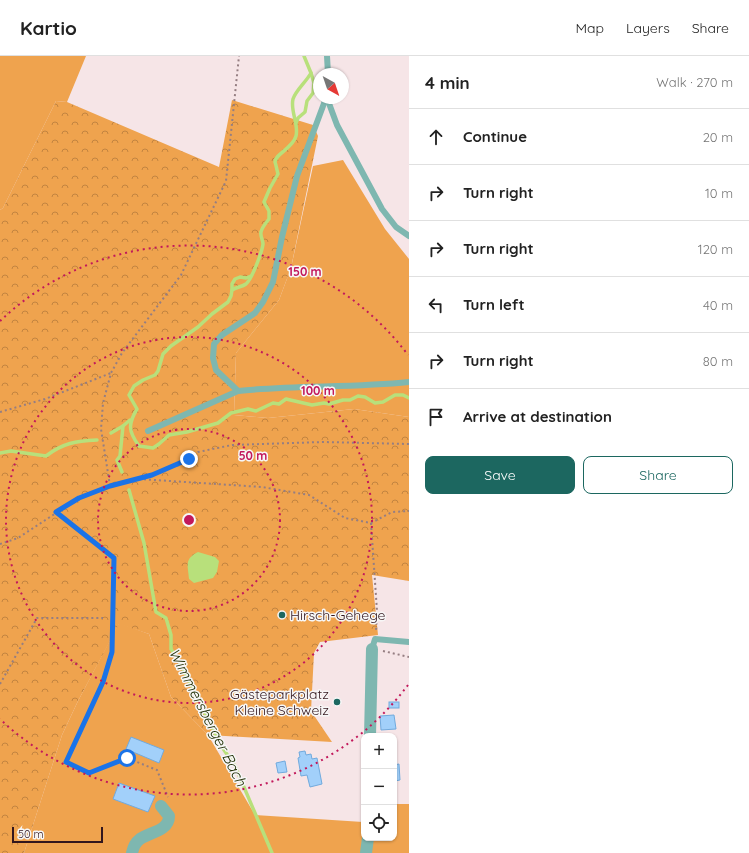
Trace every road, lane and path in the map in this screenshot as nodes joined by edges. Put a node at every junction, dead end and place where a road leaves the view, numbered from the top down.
1 (239, 56) edge
2 (328, 56) edge
3 (328, 68) edge
4 (324, 104) edge
5 (328, 104) edge
6 (409, 236) edge
7 (111, 373) junction
8 (409, 382) edge
9 (238, 391) junction
10 (0, 412) edge
11 (148, 431) dead end
12 (409, 444) edge
13 (135, 479) junction
14 (110, 486) junction
15 (409, 511) edge
16 (56, 512) junction
17 (371, 523) junction
18 (0, 544) edge
19 (104, 618) dead end
20 (409, 642) edge
21 (374, 644) junction
22 (409, 657) edge
23 (0, 684) edge
24 (370, 733) edge
25 (161, 806) dead end
26 (169, 816) junction
27 (368, 841) edge
28 (132, 853) edge
29 (366, 853) edge

1 - 7 path
2 - 3 lane
4 - 9 lane
5 - 6 lane
7 - 10 path
7 - 14 path
8 - 9 lane
9 - 11 lane
12 - 13 path
13 - 14 path
13 - 17 path
14 - 16 path
15 - 17 path
16 - 18 path
16 - 26 path
17 - 21 path
19 - 23 path
20 - 21 lane
21 - 22 path
21 - 24 street
25 - 26 street
26 - 28 street
27 - 29 street

